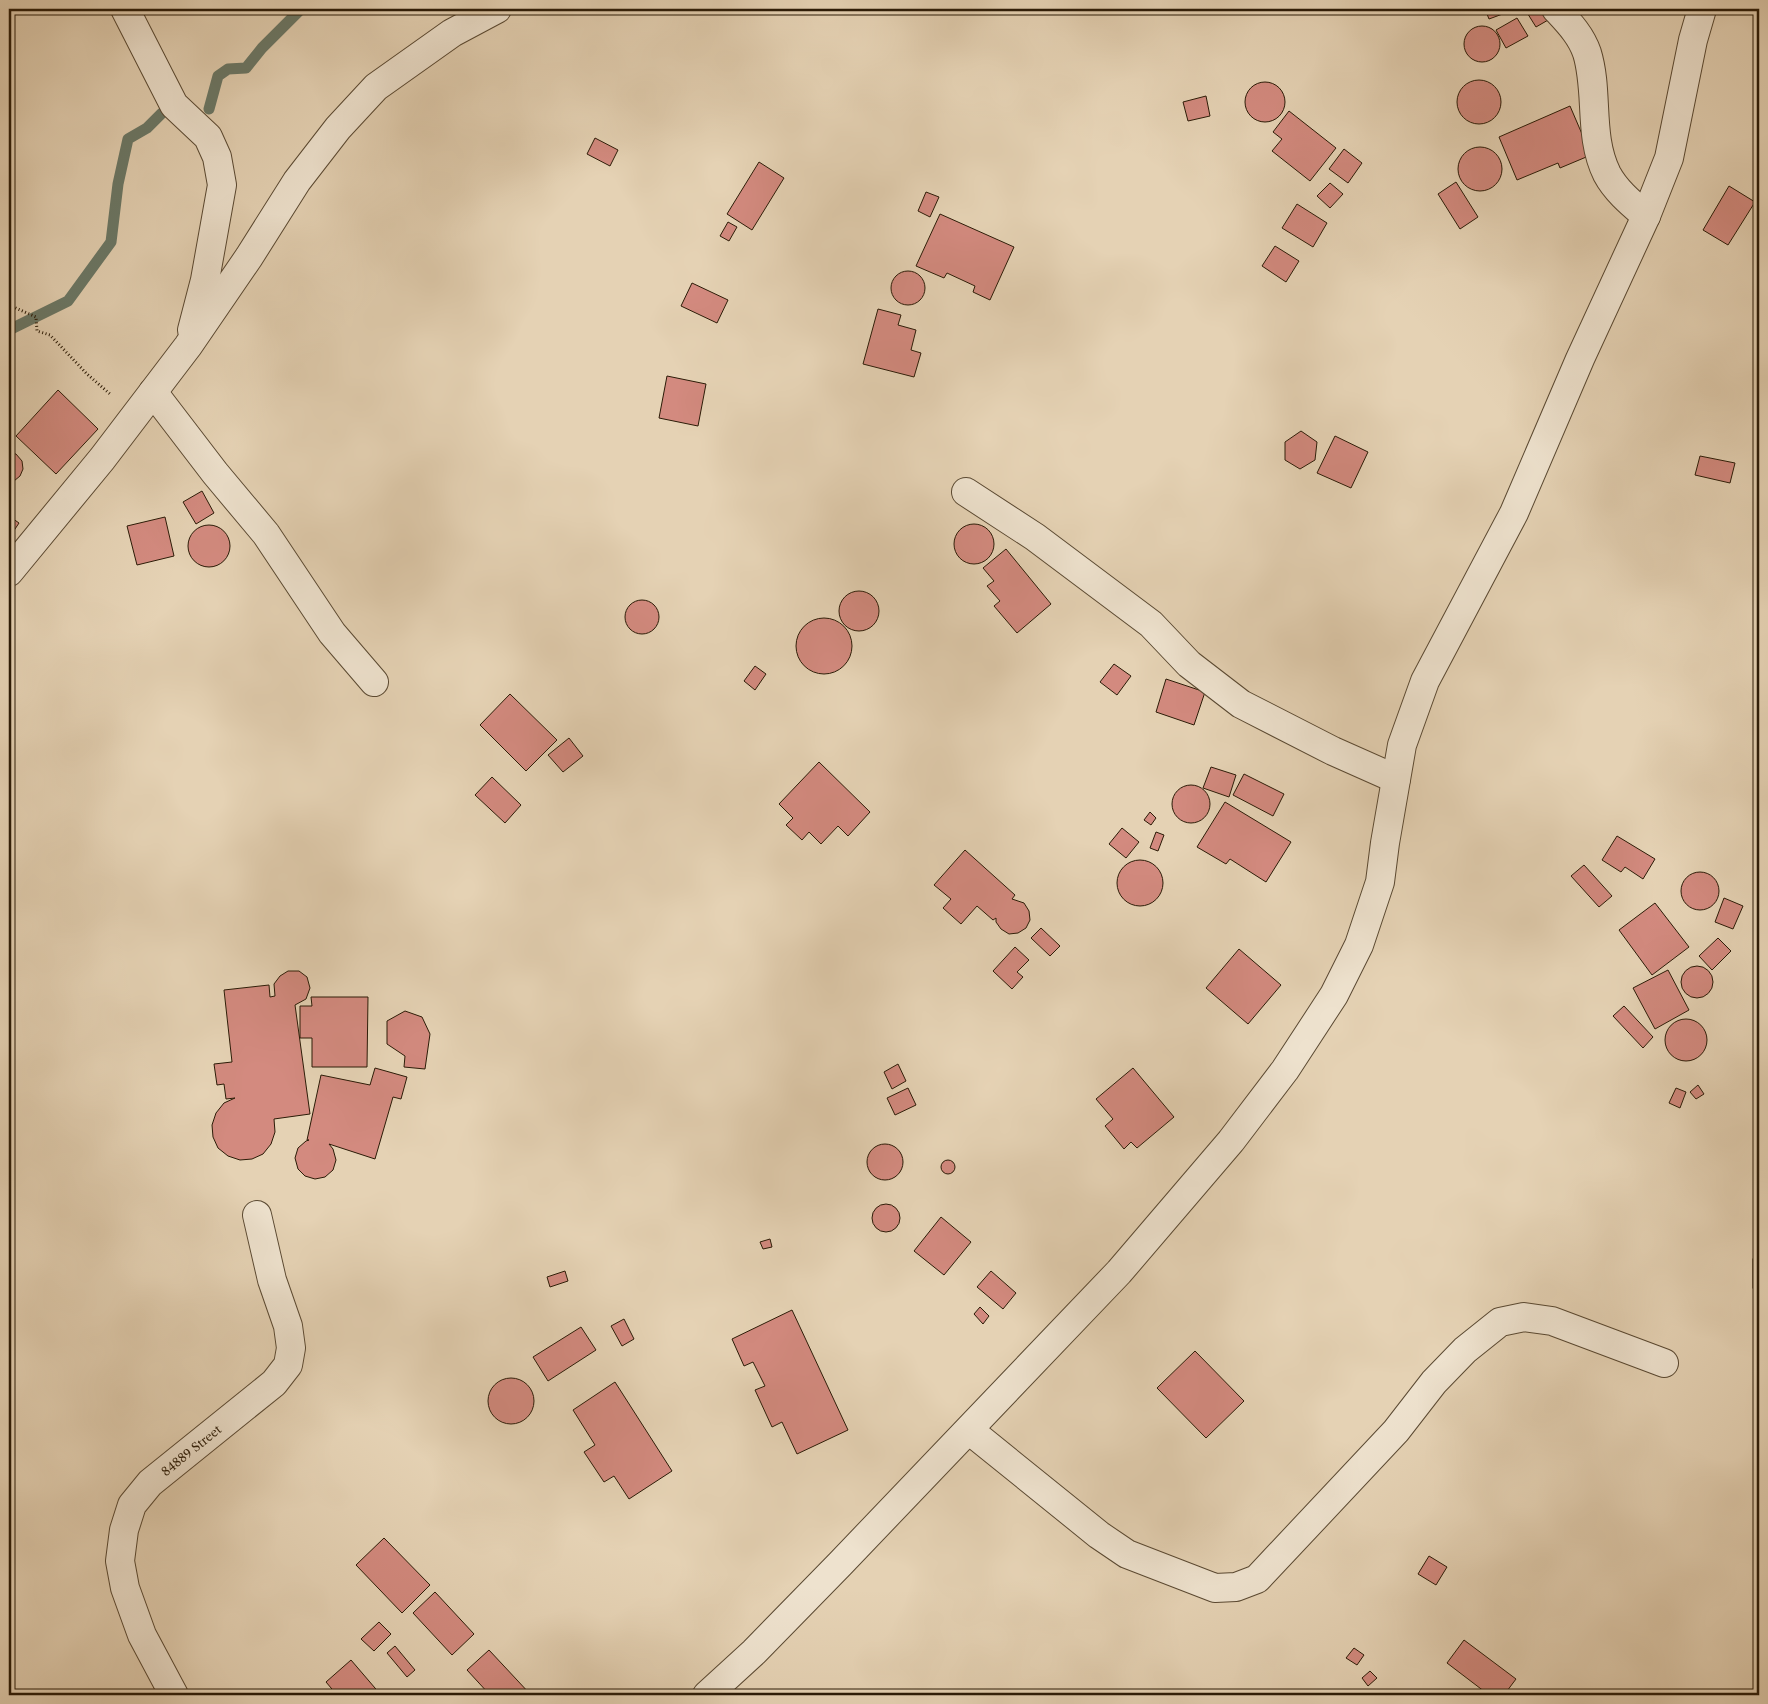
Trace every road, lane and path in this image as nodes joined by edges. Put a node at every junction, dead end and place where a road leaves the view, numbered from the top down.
1 (125, 9) edge
2 (497, 9) edge
3 (1556, 9) edge
4 (1702, 9) edge
5 (1646, 216) junction
6 (9, 305) edge
7 (188, 346) junction
8 (153, 392) junction
9 (135, 416) junction
10 (966, 492) dead end
11 (9, 572) edge
12 (374, 682) dead end
13 (1396, 779) junction
14 (258, 1215) dead end
15 (1664, 1363) dead end
16 (969, 1430) junction
17 (174, 1695) edge
18 (707, 1695) edge

1 - 7 street
2 - 7 street
3 - 5 street
4 - 5 street
5 - 13 street
6 - 9 path
7 - 8 street
8 - 9 street
8 - 12 street
9 - 11 street
10 - 13 street
13 - 16 street
14 - 17 street, 84889 Street
15 - 16 street
16 - 18 street

